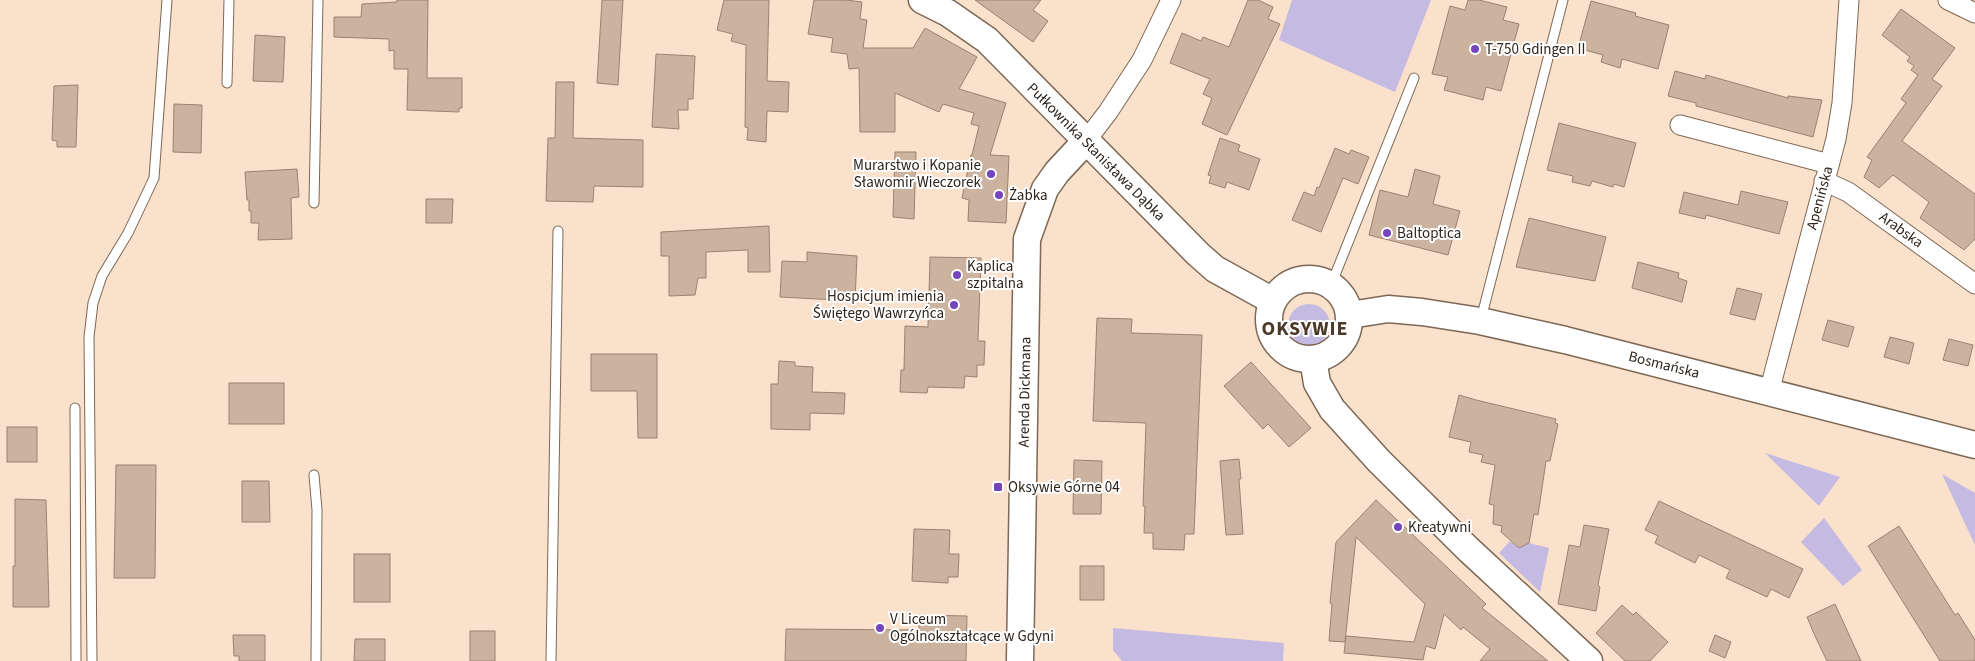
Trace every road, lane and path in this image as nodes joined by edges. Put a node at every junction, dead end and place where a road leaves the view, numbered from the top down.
1 (167, 0) edge
2 (229, 0) edge
3 (318, 0) edge
4 (922, 0) edge
5 (1171, 0) edge
6 (1563, 0) edge
7 (1849, 0) edge
8 (1948, 0) edge
9 (1975, 14) edge
10 (1414, 78) dead end
11 (227, 83) dead end
12 (1680, 125) dead end
13 (1085, 142) junction
14 (1826, 173) junction
15 (314, 203) dead end
16 (558, 231) dead end
17 (1975, 284) edge
18 (1331, 285) junction
19 (1273, 301) junction
20 (1350, 315) junction
21 (1480, 321) junction
22 (1313, 359) junction
23 (1769, 392) junction
24 (75, 408) dead end
25 (1975, 445) edge
26 (314, 475) dead end
27 (76, 661) edge
28 (92, 661) edge
29 (316, 661) edge
30 (551, 661) edge
31 (1020, 661) edge
32 (1589, 661) edge

1 - 28 lane
2 - 11 lane
3 - 15 lane
4 - 13 street, Pułkownika Stanisława Dąbka
5 - 13 street
6 - 21 lane
7 - 14 street, Apenińska
8 - 9 street
10 - 18 lane
12 - 14 street, Arabska
13 - 19 street, Pułkownika Stanisława Dąbka
13 - 31 street, Arenda Dickmana
14 - 17 street, Arabska
14 - 23 street, Apenińska
16 - 30 lane
18 - 19 street
18 - 20 street
19 - 22 street
20 - 21 street, Bosmańska
20 - 22 street
21 - 23 street, Bosmańska
22 - 32 street
23 - 25 street, Bosmańska
24 - 27 lane
26 - 29 lane

